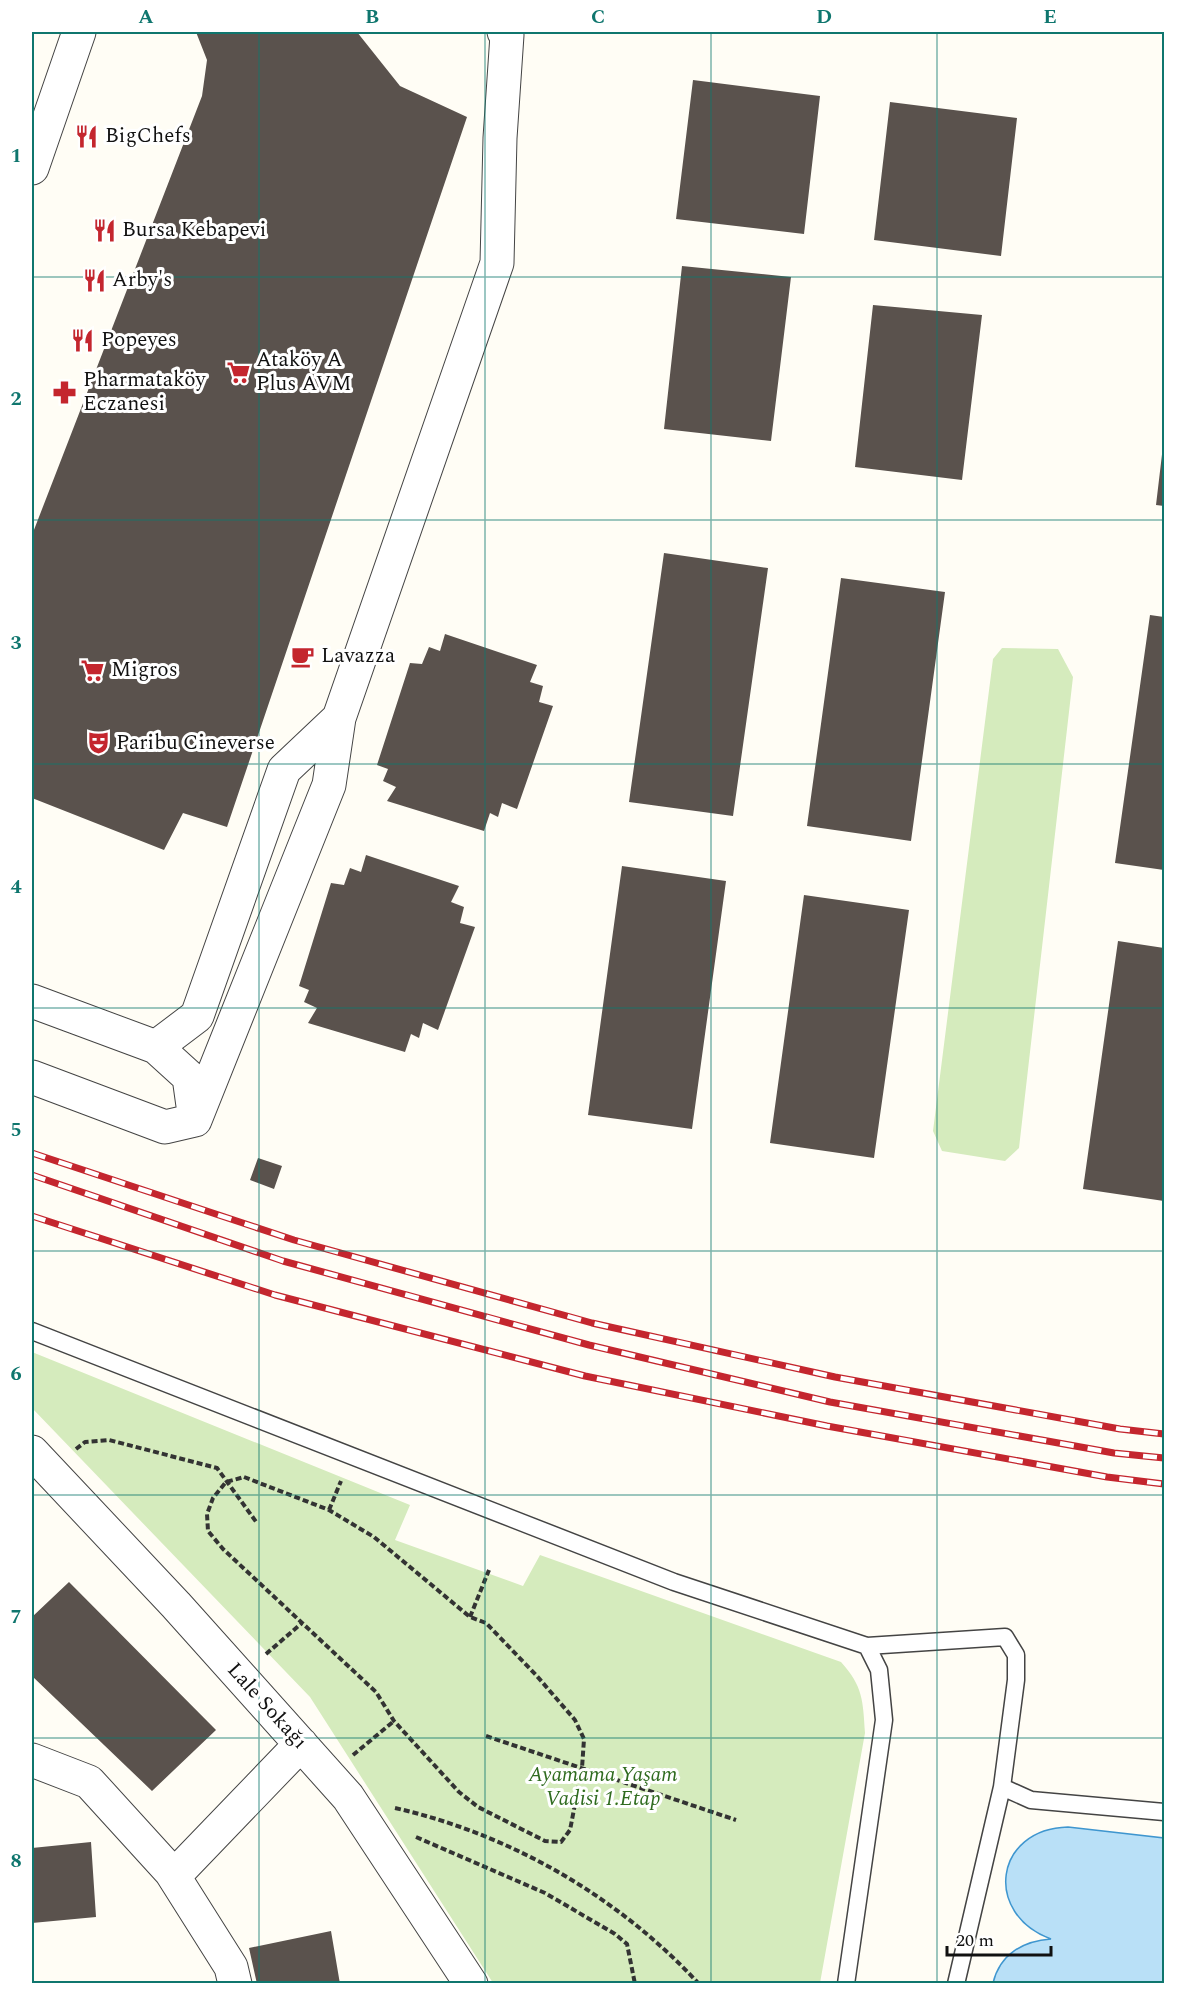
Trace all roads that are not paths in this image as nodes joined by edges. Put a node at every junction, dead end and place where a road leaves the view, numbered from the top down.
1 (79, 32) edge
2 (504, 32) edge
3 (32, 168) edge
4 (339, 718) junction
5 (32, 1001) edge
6 (156, 1047) junction
7 (32, 1077) edge
8 (195, 1120) junction
9 (32, 1332) edge
10 (39, 1460) edge
11 (867, 1646) junction
12 (301, 1744) junction
13 (32, 1760) edge
14 (1002, 1787) junction
15 (1164, 1812) edge
16 (174, 1876) junction
17 (235, 1983) edge
18 (471, 1983) edge
19 (846, 1983) edge
20 (956, 1983) edge

1 - 3 street
2 - 4 street
4 - 6 street
4 - 8 street
5 - 6 street
6 - 8 street
7 - 8 street
9 - 11 lane
10 - 12 street, Lale Sokağı
11 - 14 lane
11 - 19 lane
12 - 16 street
12 - 18 street, Lale Sokağı
13 - 16 street
14 - 15 lane
14 - 20 lane
16 - 17 street

